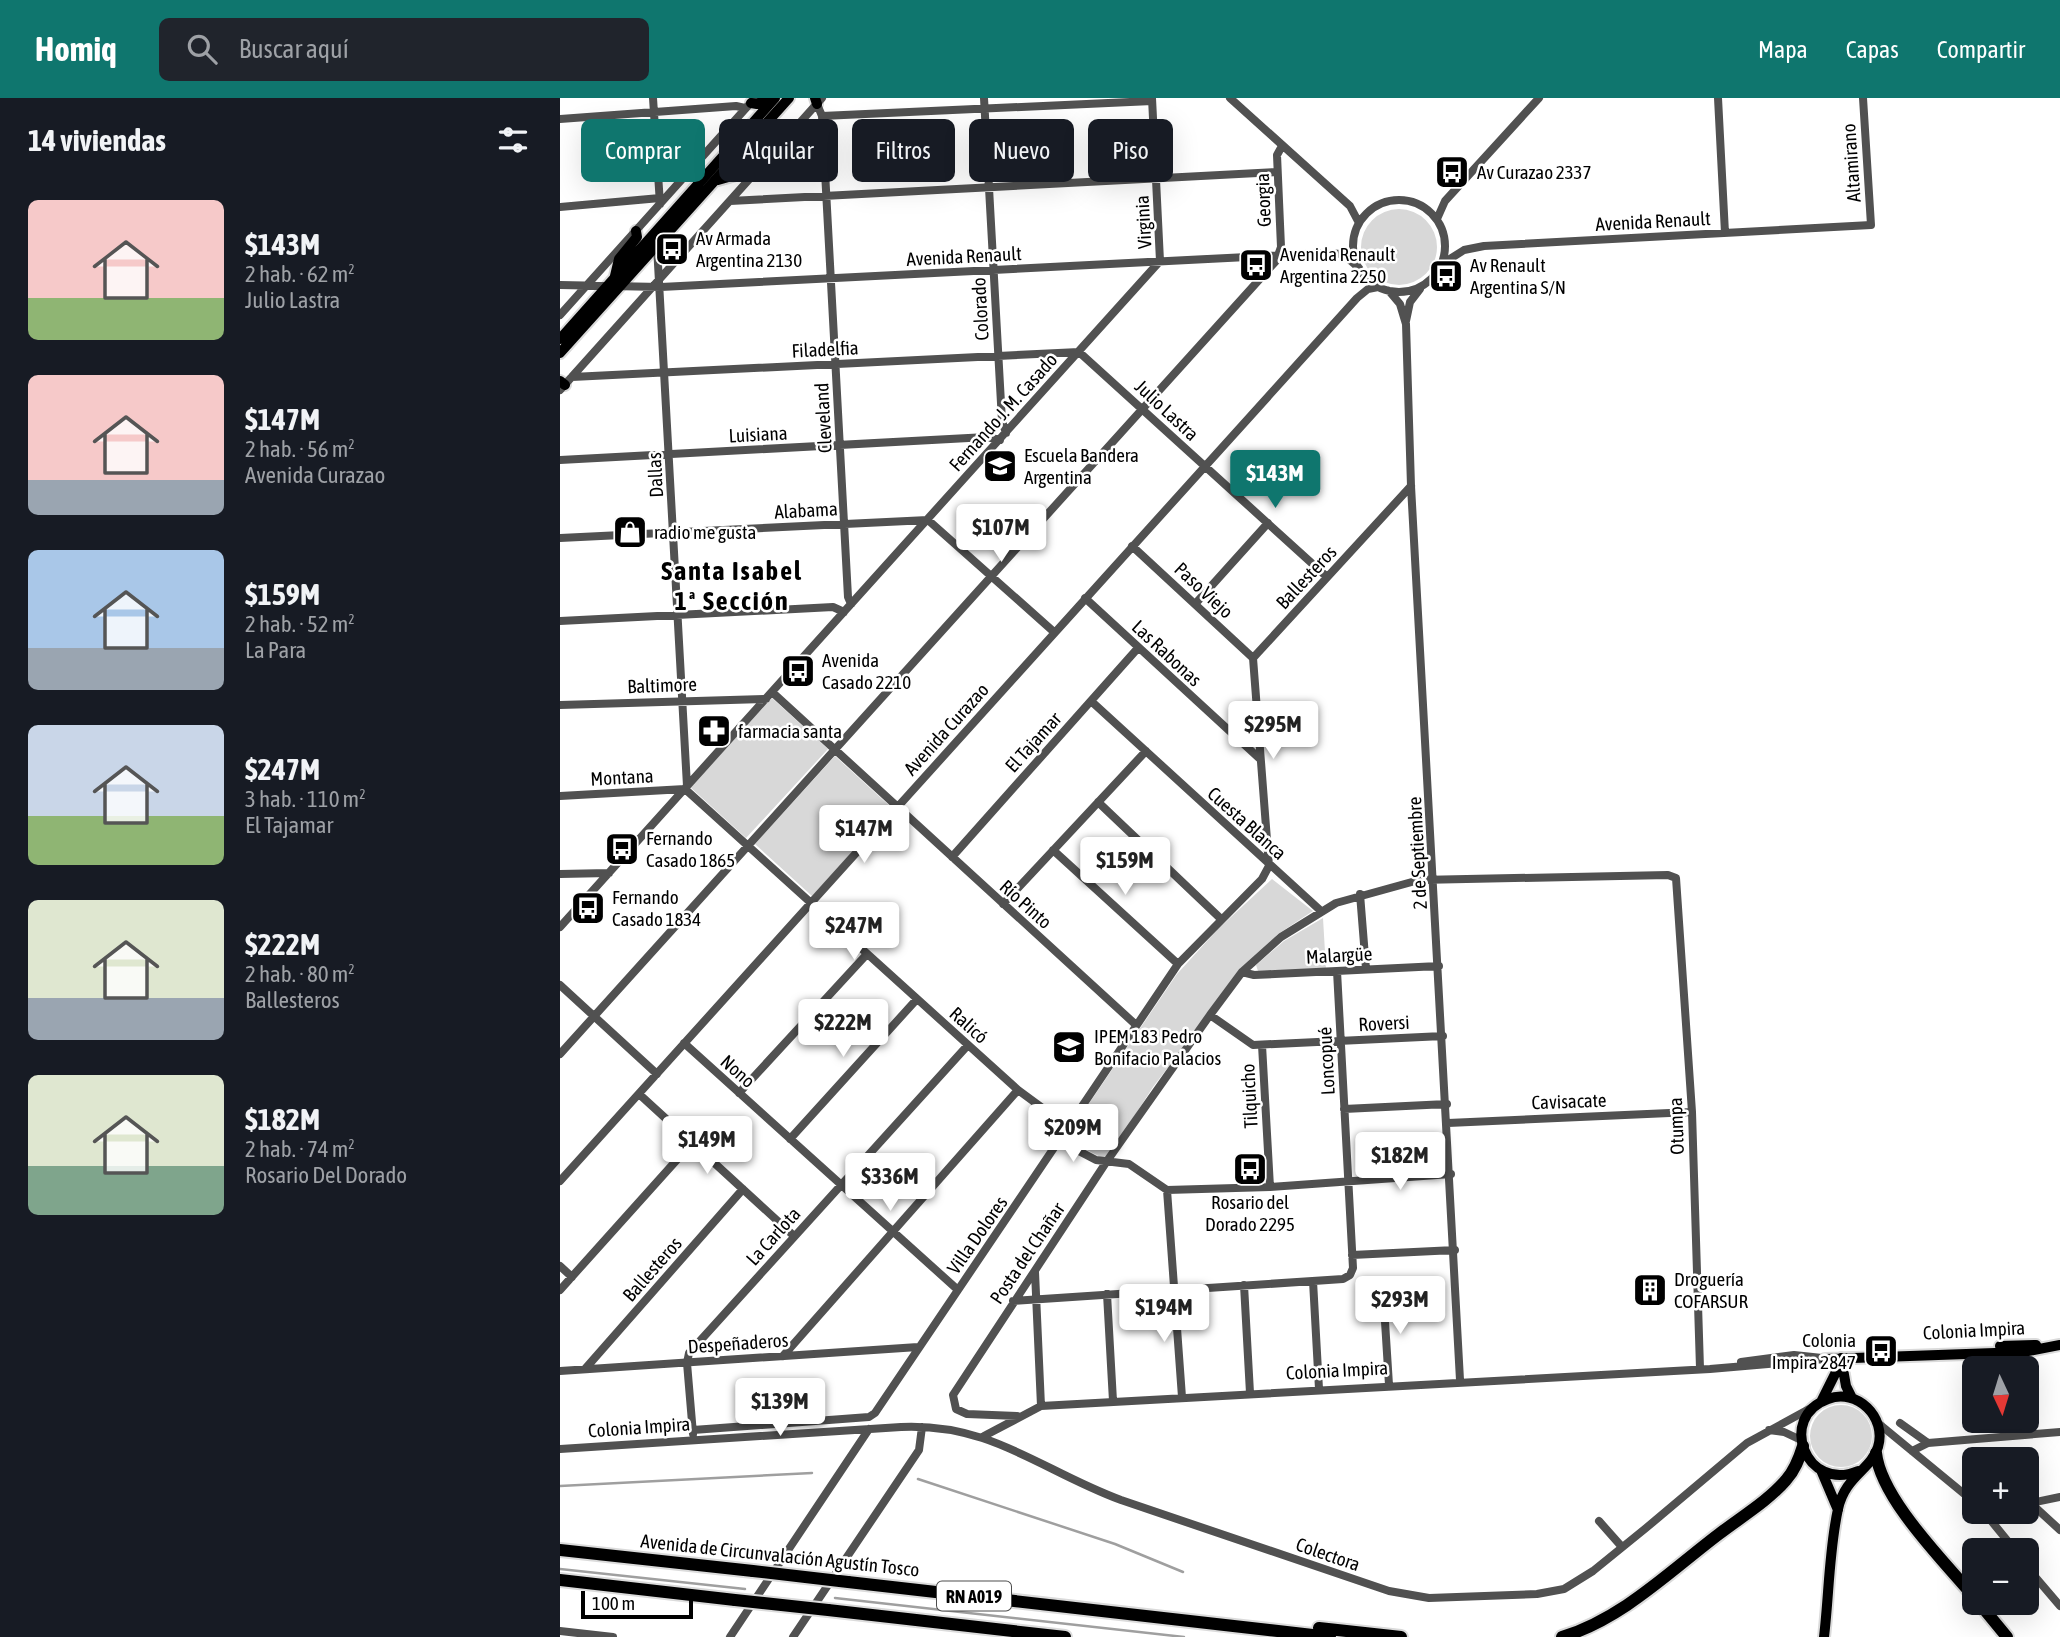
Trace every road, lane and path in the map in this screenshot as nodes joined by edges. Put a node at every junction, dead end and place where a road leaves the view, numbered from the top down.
1 (653, 98) edge
2 (769, 98) edge
3 (775, 98) edge
4 (789, 98) edge
5 (984, 98) edge
6 (1230, 98) edge
7 (1539, 98) edge
8 (1718, 98) edge
9 (1863, 98) edge
10 (818, 100) edge
11 (1152, 100) edge
12 (750, 103) edge
13 (985, 109) junction
14 (654, 113) junction
15 (822, 116) junction
16 (560, 119) edge
17 (802, 119) edge
18 (1153, 119) edge
19 (1282, 146) junction
20 (1277, 172) junction
21 (1173, 178) edge
22 (719, 180) edge
23 (747, 182) edge
24 (1101, 182) edge
25 (1157, 182) edge
26 (713, 183) junction
27 (989, 188) junction
28 (827, 197) junction
29 (660, 201) junction
30 (730, 201) junction
31 (1445, 201) junction
32 (1350, 206) junction
33 (560, 207) edge
34 (1426, 209) junction
35 (1369, 211) junction
36 (1437, 219) junction
37 (1359, 223) junction
38 (1871, 225) joint
39 (636, 231) junction
40 (1725, 233) junction
41 (1353, 239) junction
42 (657, 246) junction
43 (1324, 253) junction
44 (1279, 255) junction
45 (1160, 261) junction
46 (1442, 264) junction
47 (1359, 268) junction
48 (993, 270) junction
49 (1365, 277) junction
50 (831, 278) junction
51 (617, 281) junction
52 (1425, 284) junction
53 (560, 285) edge
54 (658, 285) junction
55 (586, 286) junction
56 (606, 286) junction
57 (1378, 287) junction
58 (1389, 291) junction
59 (1357, 299) junction
60 (560, 315) edge
61 (1406, 324) junction
62 (560, 339) edge
63 (1079, 352) junction
64 (560, 353) edge
65 (998, 356) junction
66 (836, 364) junction
67 (665, 373) junction
68 (564, 383) edge
69 (1142, 408) junction
70 (1003, 437) junction
71 (840, 445) junction
72 (670, 454) junction
73 (560, 460) edge
74 (1204, 466) junction
75 (1411, 486) junction
76 (928, 520) junction
77 (1268, 523) junction
78 (845, 524) junction
79 (674, 532) junction
80 (560, 538) edge
81 (1132, 546) junction
82 (992, 575) junction
83 (1327, 577) junction
84 (1085, 598) junction
85 (1196, 603) junction
86 (851, 604) junction
87 (844, 612) junction
88 (677, 616) junction
89 (560, 621) edge
90 (1054, 632) junction
91 (1138, 649) junction
92 (1253, 658) junction
93 (769, 696) junction
94 (682, 700) junction
95 (1091, 701) junction
96 (560, 705) edge
97 (835, 750) junction
98 (1146, 751) junction
99 (1259, 758) junction
100 (686, 788) junction
101 (560, 796) edge
102 (1098, 802) junction
103 (897, 807) junction
104 (749, 845) junction
105 (1053, 850) junction
106 (952, 857) junction
107 (1269, 866) junction
108 (609, 873) junction
109 (560, 874) edge
110 (1434, 877) junction
111 (1677, 883) joint
112 (1360, 894) junction
113 (810, 903) junction
114 (1003, 904) junction
115 (1321, 911) junction
116 (1220, 918) junction
117 (560, 928) edge
118 (867, 954) junction
119 (1178, 964) junction
120 (1439, 966) junction
121 (1366, 969) junction
122 (1337, 971) junction
123 (1242, 972) junction
124 (560, 985) edge
125 (916, 999) junction
126 (1210, 1015) junction
127 (593, 1017) junction
128 (1135, 1024) junction
129 (1443, 1036) junction
130 (1340, 1041) junction
131 (684, 1044) junction
132 (968, 1045) junction
133 (1262, 1045) junction
134 (560, 1054) edge
135 (657, 1074) junction
136 (1018, 1090) junction
137 (739, 1093) junction
138 (639, 1094) junction
139 (1447, 1104) junction
140 (1344, 1109) junction
141 (1692, 1112) junction
142 (1448, 1123) junction
143 (1065, 1133) junction
144 (790, 1139) junction
145 (692, 1143) junction
146 (1107, 1161) junction
147 (1451, 1174) junction
148 (560, 1181) edge
149 (1348, 1181) junction
150 (841, 1185) junction
151 (1270, 1186) junction
152 (743, 1189) junction
153 (1167, 1190) junction
154 (893, 1232) junction
155 (794, 1236) junction
156 (1455, 1250) junction
157 (1352, 1255) junction
158 (560, 1266) edge
159 (1035, 1272) junction
160 (572, 1276) junction
161 (1313, 1281) junction
162 (1244, 1285) junction
163 (1175, 1289) junction
164 (560, 1290) edge
165 (958, 1290) junction
166 (1383, 1290) dead end
167 (1107, 1294) junction
168 (1036, 1299) junction
169 (1013, 1301) junction
170 (2060, 1345) edge
171 (918, 1347) junction
172 (783, 1356) junction
173 (1825, 1359) joint
174 (1843, 1360) junction
175 (687, 1363) junction
176 (1700, 1368) junction
177 (585, 1369) junction
178 (560, 1371) edge
179 (1460, 1380) junction
180 (1389, 1385) junction
181 (1319, 1389) junction
182 (1250, 1393) junction
183 (1182, 1397) junction
184 (1852, 1398) junction
185 (1113, 1401) junction
186 (1819, 1403) junction
187 (1041, 1406) junction
188 (1017, 1416) junction
189 (1878, 1423) junction
190 (1900, 1423) dead end
191 (922, 1427) junction
192 (869, 1429) junction
193 (693, 1430) junction
194 (1766, 1430) junction
195 (845, 1432) joint
196 (2060, 1432) edge
197 (984, 1436) junction
198 (694, 1440) junction
199 (1802, 1443) junction
200 (1928, 1443) junction
201 (560, 1449) edge
202 (1912, 1451) junction
203 (1876, 1453) junction
204 (1821, 1470) junction
205 (1858, 1471) junction
206 (1962, 1493) edge
207 (2060, 1497) edge
208 (2039, 1500) edge
209 (1838, 1510) junction
210 (2039, 1510) edge
211 (1600, 1521) dead end
212 (1994, 1524) edge
213 (2060, 1530) edge
214 (2005, 1538) edge
215 (1622, 1547) junction
216 (560, 1550) edge
217 (560, 1580) edge
218 (2039, 1581) edge
219 (1962, 1582) edge
220 (2060, 1606) edge
221 (1100, 1611) junction
222 (1989, 1615) edge
223 (560, 1631) edge
224 (613, 1637) edge
225 (730, 1637) edge
226 (793, 1637) edge
227 (1065, 1637) edge
228 (1330, 1637) edge
229 (1401, 1637) edge
230 (1562, 1637) edge
231 (1824, 1637) edge
232 (2007, 1637) edge

1 - 14 street
2 - 12 main road
3 - 51 main road
4 - 26 main road
5 - 13 street, Colorado
6 - 19 street
7 - 31 street
8 - 40 street
9 - 38 street, Altamirano
10 - 15 street, Cleveland
10 - 17 street
11 - 13 street
11 - 18 street, Virginia
12 - 14 street
12 - 29 street
13 - 15 street
13 - 27 street, Colorado
14 - 16 street
14 - 29 street
15 - 28 street, Cleveland
19 - 20 street, Georgia
19 - 32 street
20 - 21 street
20 - 44 street, Georgia
22 - 26 main road
23 - 30 street
24 - 27 street
25 - 45 street, Virginia
26 - 42 main road
27 - 28 street
27 - 48 street, Colorado
28 - 30 street
28 - 50 street, Cleveland
29 - 33 street
29 - 39 street
30 - 54 street
31 - 34 street
31 - 36 street
32 - 35 street
32 - 37 street
34 - 35 street
34 - 36 street
35 - 37 street
36 - 46 street
37 - 41 street
38 - 40 street, Avenida Renault
39 - 51 main road
39 - 55 street
40 - 46 street, Avenida Renault
41 - 43 street, Avenida Renault
41 - 47 street
42 - 51 main road
42 - 54 street, Dallas
43 - 44 street, Avenida Renault
43 - 47 street, Avenida Renault
44 - 45 street, Avenida Renault
44 - 69 street
45 - 48 street, Avenida Renault
45 - 63 street, Fernando J. M. Casado
46 - 52 street
47 - 49 street
48 - 50 street, Avenida Renault
48 - 65 street, Colorado
49 - 57 street
49 - 59 street, Avenida Curazao
50 - 54 street, Avenida Renault
50 - 66 street, Cleveland
51 - 54 street, Avenida Renault
51 - 56 main road
51 - 64 main road
52 - 58 street
52 - 61 street, 2 de Septiembre
53 - 55 street
54 - 67 street, Dallas
54 - 68 street
55 - 56 street
55 - 60 street
56 - 62 main road
57 - 58 street
57 - 59 street, Avenida Curazao
58 - 61 street, 2 de Septiembre
59 - 74 street, Avenida Curazao
61 - 75 street, 2 de Septiembre
63 - 65 street, Filadelfia
63 - 69 street, Julio Lastra
63 - 70 street, Fernando J. M. Casado
65 - 66 street, Filadelfia
65 - 70 street, Colorado
66 - 67 street, Filadelfia
66 - 71 street, Cleveland
67 - 68 street, Filadelfia
67 - 72 street, Dallas
69 - 74 street, Julio Lastra
69 - 82 street
70 - 71 street, Luisiana
70 - 76 street, Fernando J. M. Casado
71 - 72 street, Luisiana
71 - 78 street, Cleveland
72 - 73 street, Luisiana
72 - 79 street, Dallas
74 - 77 street, Julio Lastra
74 - 81 street, Avenida Curazao
75 - 83 street, Ballesteros
75 - 110 street, 2 de Septiembre
76 - 78 street, Alabama
76 - 82 street
76 - 86 street, Fernando J. M. Casado
77 - 83 street, Julio Lastra
77 - 85 street
78 - 79 street, Alabama
78 - 86 street, Cleveland
79 - 80 street, Alabama
79 - 88 street, Dallas
81 - 84 street, Avenida Curazao
81 - 85 street, Paso Viejo
82 - 90 street
82 - 97 street
83 - 92 street, Ballesteros
84 - 90 street, Avenida Curazao
84 - 91 street, Las Rabonas
85 - 92 street, Paso Viejo
86 - 87 street, Fernando J. M. Casado
87 - 88 street
87 - 93 street, Fernando J. M. Casado
88 - 89 street
88 - 94 street, Dallas
90 - 103 street, Avenida Curazao
91 - 95 street, El Tajamar
91 - 99 street, Las Rabonas
92 - 99 street
93 - 94 street, Baltimore
93 - 97 street, Río Pinto
93 - 100 street, Fernando J. M. Casado
94 - 96 street, Baltimore
94 - 100 street, Dallas
95 - 98 street, Cuesta Blanca
95 - 106 street, El Tajamar
97 - 103 street, Río Pinto
97 - 104 street
98 - 102 street
98 - 107 street, Cuesta Blanca
99 - 107 street
100 - 101 street, Montana
100 - 104 street, Ralicó
100 - 108 street, Fernando J. M. Casado
102 - 105 street
102 - 116 street
103 - 106 street, Río Pinto
103 - 113 street, Avenida Curazao
104 - 113 street, Ralicó
104 - 127 street
105 - 114 street
105 - 119 street
106 - 114 street, Río Pinto
107 - 115 street, Cuesta Blanca
107 - 116 street, Villa Dolores
108 - 109 street
108 - 117 street, Fernando J. M. Casado
110 - 111 street, Posta del Chañar
110 - 112 street, Posta del Chañar
110 - 120 street, 2 de Septiembre
111 - 141 street, Otumpa
112 - 115 street, Posta del Chañar
112 - 121 street
113 - 118 street, Ralicó
113 - 131 street, Avenida Curazao
114 - 128 street, Río Pinto
115 - 123 street, Posta del Chañar
116 - 119 street, Villa Dolores
118 - 125 street, Ralicó
118 - 137 street
119 - 128 street, Villa Dolores
120 - 121 street, Malargüe
120 - 129 street, 2 de Septiembre
121 - 122 street, Malargüe
122 - 123 street, Malargüe
122 - 130 street, Loncopué
123 - 126 street, Posta del Chañar
124 - 127 street
125 - 132 street, Ralicó
125 - 144 street
126 - 133 street, Roversi
126 - 146 street, Posta del Chañar
127 - 134 street
127 - 135 street
128 - 143 street, Villa Dolores
129 - 130 street, Roversi
129 - 139 street, 2 de Septiembre
130 - 133 street, Roversi
130 - 140 street, Loncopué
131 - 135 street, Avenida Curazao
131 - 137 street, Nono
132 - 136 street, Ralicó
132 - 150 street, La Carlota
133 - 151 street, Tilquicho
135 - 138 street, Avenida Curazao
136 - 143 street, Ralicó
136 - 154 street
137 - 144 street, Nono
138 - 145 street
138 - 148 street, Avenida Curazao
139 - 140 street
139 - 142 street, 2 de Septiembre
140 - 149 street, Loncopué
141 - 142 street, Cavisacate
141 - 176 street, Otumpa
142 - 147 street, 2 de Septiembre
143 - 146 street, Ralicó
143 - 165 street, Villa Dolores
144 - 150 street, Nono
145 - 152 street
145 - 160 street
146 - 153 street, Ralicó
146 - 159 street, Posta del Chañar
147 - 149 street
147 - 156 street, 2 de Septiembre
149 - 151 street
149 - 157 street, Loncopué
150 - 154 street, Nono
150 - 155 street, La Carlota
151 - 153 street
152 - 155 street
152 - 177 street, Ballesteros
153 - 163 street
154 - 165 street, Nono
154 - 172 street
155 - 175 street, La Carlota
156 - 157 street
156 - 179 street, 2 de Septiembre
157 - 161 street, Loncopué
158 - 160 street
159 - 168 street
159 - 169 street, Posta del Chañar
160 - 164 street
161 - 162 street
161 - 181 street
162 - 163 street
162 - 182 street
163 - 167 street
163 - 183 street
165 - 171 street, Villa Dolores
166 - 180 street
167 - 168 street
167 - 185 street
168 - 169 street
168 - 187 street
169 - 188 street, Posta del Chañar
170 - 174 main road, Colonia Impira
171 - 172 street, Despeñaderos
171 - 193 street, Villa Dolores
172 - 175 street, Despeñaderos
173 - 174 main road, Colonia Impira
173 - 176 street, Colonia Impira
174 - 184 main road
174 - 186 main road
175 - 177 street, Despeñaderos
175 - 193 street
176 - 179 street, Colonia Impira
177 - 178 street, Despeñaderos
179 - 180 street, Colonia Impira
180 - 181 street, Colonia Impira
181 - 182 street, Colonia Impira
182 - 183 street, Colonia Impira
183 - 185 street, Colonia Impira
184 - 186 main road
184 - 189 main road
185 - 187 street, Colonia Impira
186 - 194 street, Colectora
186 - 199 main road
187 - 188 street, Colonia Impira
188 - 197 street, Colonia Impira
189 - 202 street
189 - 203 main road
190 - 200 street
191 - 192 street, Colectora
191 - 197 street, Colectora
191 - 226 street
192 - 195 street, Colectora
192 - 225 street
193 - 198 street
194 - 199 street
194 - 215 street, Colectora
195 - 198 street, Colonia Impira
196 - 200 street
197 - 215 street, Colectora
198 - 201 street, Colonia Impira
199 - 204 main road
199 - 230 highway
200 - 202 street
202 - 206 street
203 - 205 main road
203 - 219 highway
204 - 205 main road
204 - 209 main road
205 - 209 main road
207 - 208 street
209 - 231 main road
210 - 213 street
211 - 215 street
212 - 214 street
216 - 221 highway, Avenida de Circunvalación Agustín Tosco / RN A019, bridge
217 - 227 highway, RN A019, bridge
218 - 220 street
221 - 228 highway, Avenida de Circunvalación Agustín Tosco / RN A019
221 - 229 highway
222 - 232 highway
223 - 224 street

